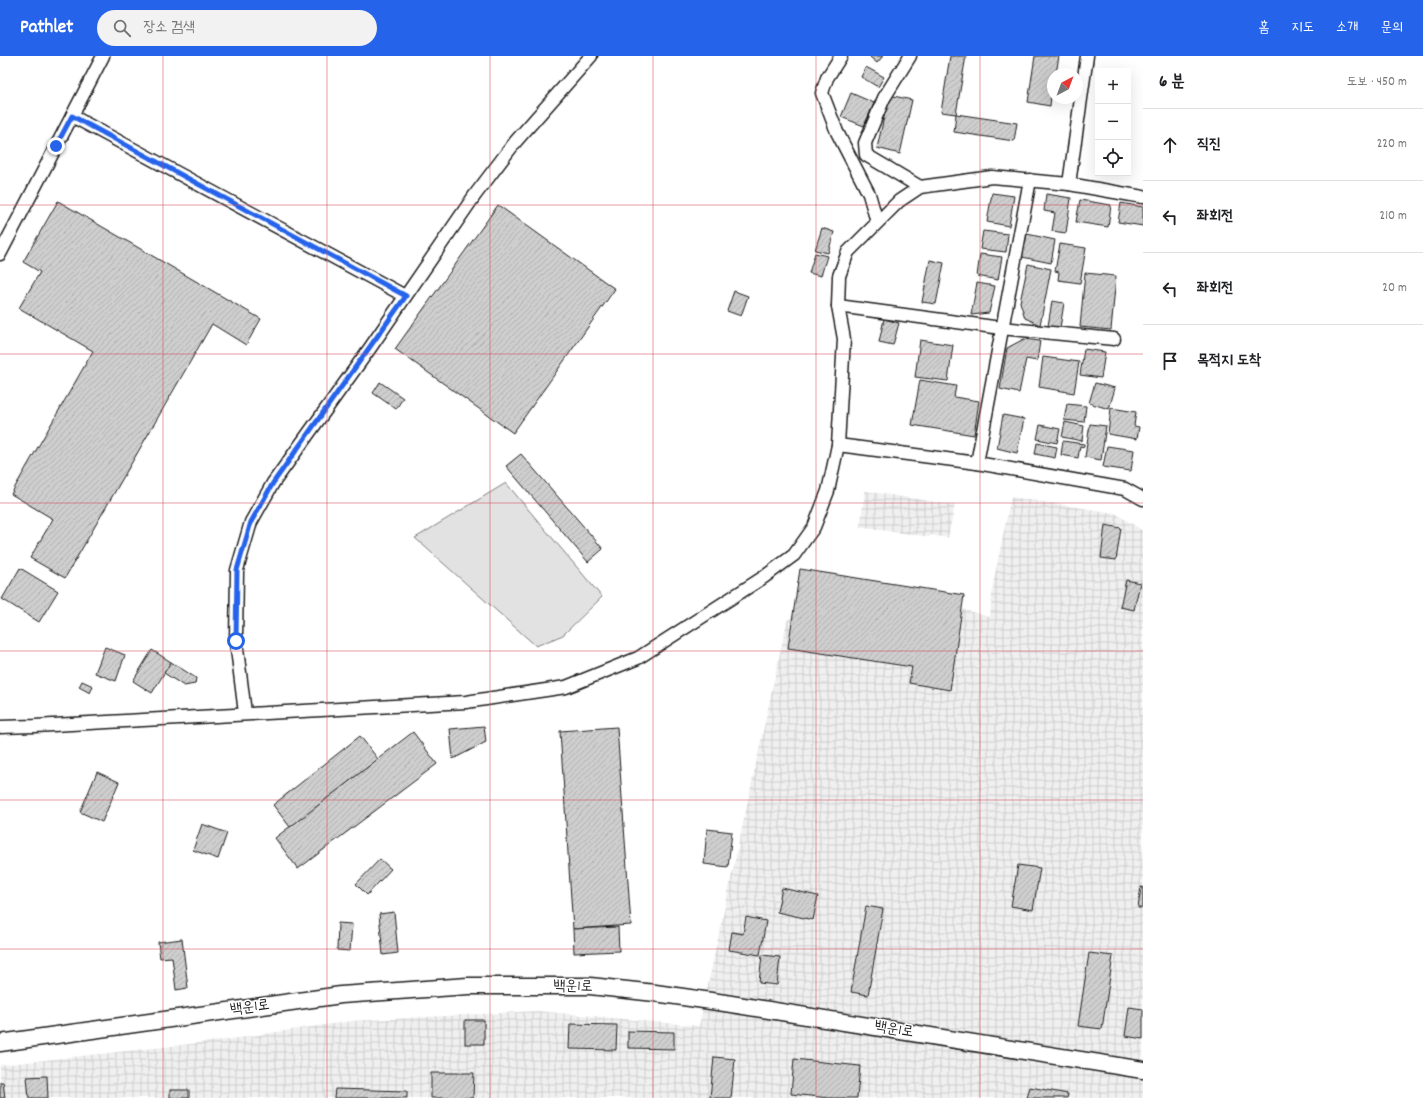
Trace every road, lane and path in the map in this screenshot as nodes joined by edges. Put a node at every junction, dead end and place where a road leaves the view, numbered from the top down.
1 (103, 56) edge
2 (591, 56) edge
3 (841, 56) edge
4 (910, 56) edge
5 (1087, 56) edge
6 (72, 116) junction
7 (1030, 180) junction
8 (1069, 184) junction
9 (920, 187) junction
10 (1143, 197) edge
11 (877, 222) junction
12 (0, 254) edge
13 (406, 296) junction
14 (838, 306) junction
15 (1001, 328) junction
16 (1114, 339) dead end
17 (838, 445) junction
18 (977, 463) junction
19 (1143, 499) edge
20 (245, 713) junction
21 (0, 727) edge
22 (0, 1043) edge
23 (1143, 1070) edge

1 - 6 street
2 - 13 street
3 - 11 street
4 - 9 street
5 - 8 street
6 - 12 street
6 - 13 street
7 - 8 street
7 - 9 street
7 - 15 street
8 - 10 street
9 - 11 street
11 - 14 street
13 - 20 street
14 - 15 street
14 - 17 street
15 - 16 street
15 - 18 street
17 - 18 street
17 - 20 street
18 - 19 street
20 - 21 street
22 - 23 main road, 백운1로

